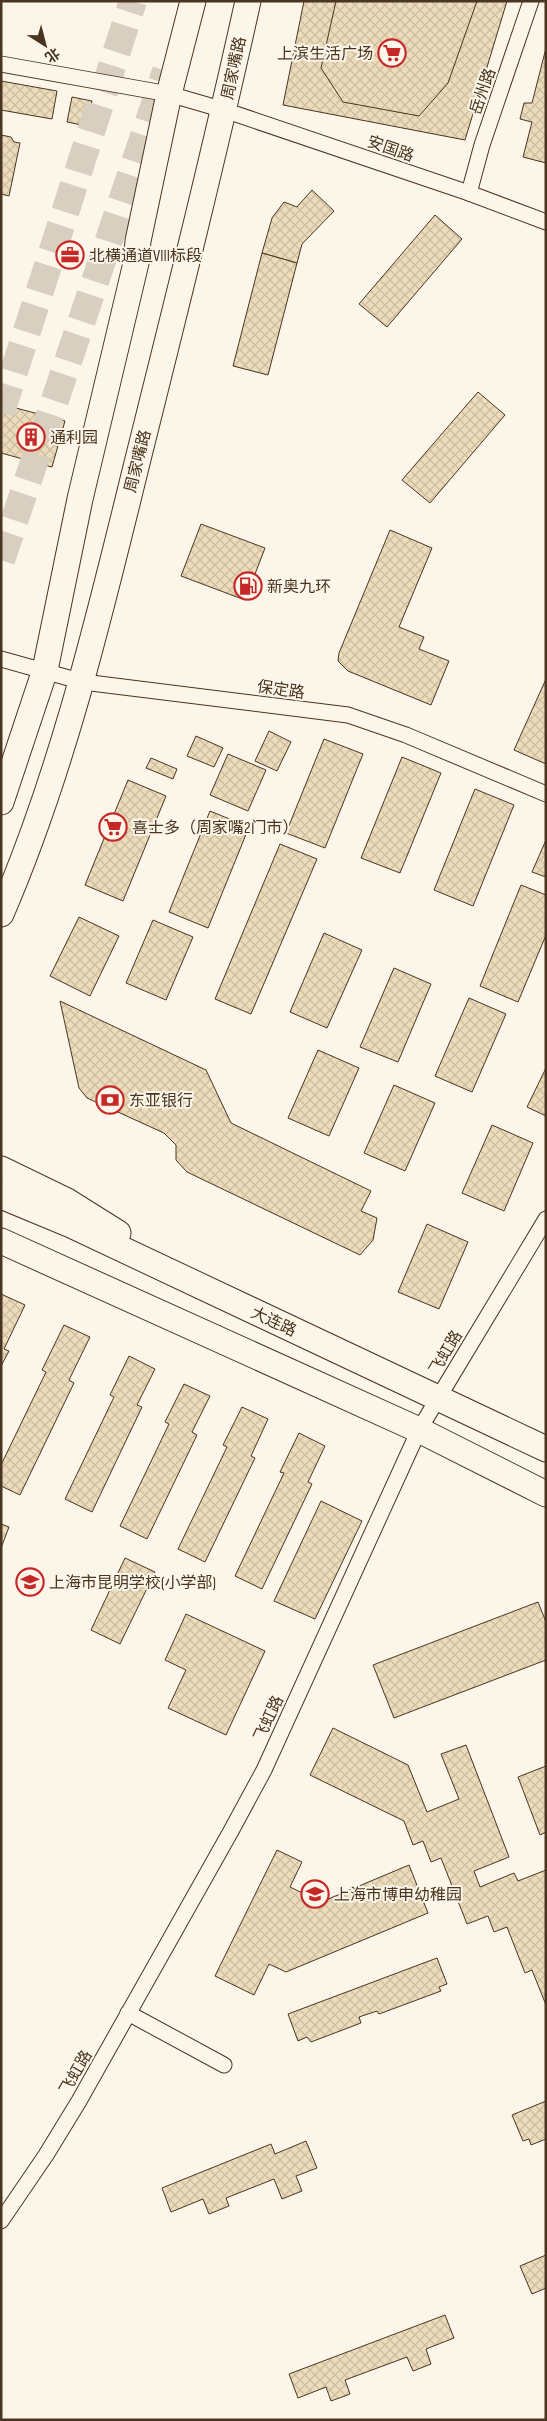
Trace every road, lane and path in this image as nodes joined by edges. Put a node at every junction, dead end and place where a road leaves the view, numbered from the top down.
1 (192, 1) edge
2 (248, 1) edge
3 (531, 1) edge
4 (1, 64) edge
5 (169, 94) junction
6 (224, 110) junction
7 (469, 193) junction
8 (546, 222) edge
9 (1, 660) edge
10 (45, 670) junction
11 (83, 682) junction
12 (546, 794) edge
13 (1, 802) edge
14 (1, 914) edge
15 (1, 1169) edge
16 (1, 1196) edge
17 (546, 1219) edge
18 (1, 1241) edge
19 (156, 1265) junction
20 (436, 1399) junction
21 (419, 1430) junction
22 (546, 1449) edge
23 (546, 1494) edge
24 (128, 2013) junction
25 (224, 2065) dead end
26 (1, 2221) edge

1 - 5 main road
2 - 6 main road, 周家嘴路
3 - 7 street, 岳州路
4 - 5 street
5 - 6 street, 安国路
5 - 10 main road
6 - 7 street, 安国路
6 - 11 main road, 周家嘴路
7 - 8 street, 安国路
9 - 10 street, 保定路
10 - 11 street, 保定路
10 - 13 main road
11 - 12 street, 保定路
11 - 14 main road, 周家嘴路
15 - 19 main road
16 - 19 main road, 大连路
17 - 20 street, 飞虹路
18 - 21 main road
19 - 20 main road, 大连路
20 - 21 street, 飞虹路
20 - 22 main road, 大连路
21 - 23 main road
21 - 24 street, 飞虹路
24 - 25 street
24 - 26 street, 飞虹路

